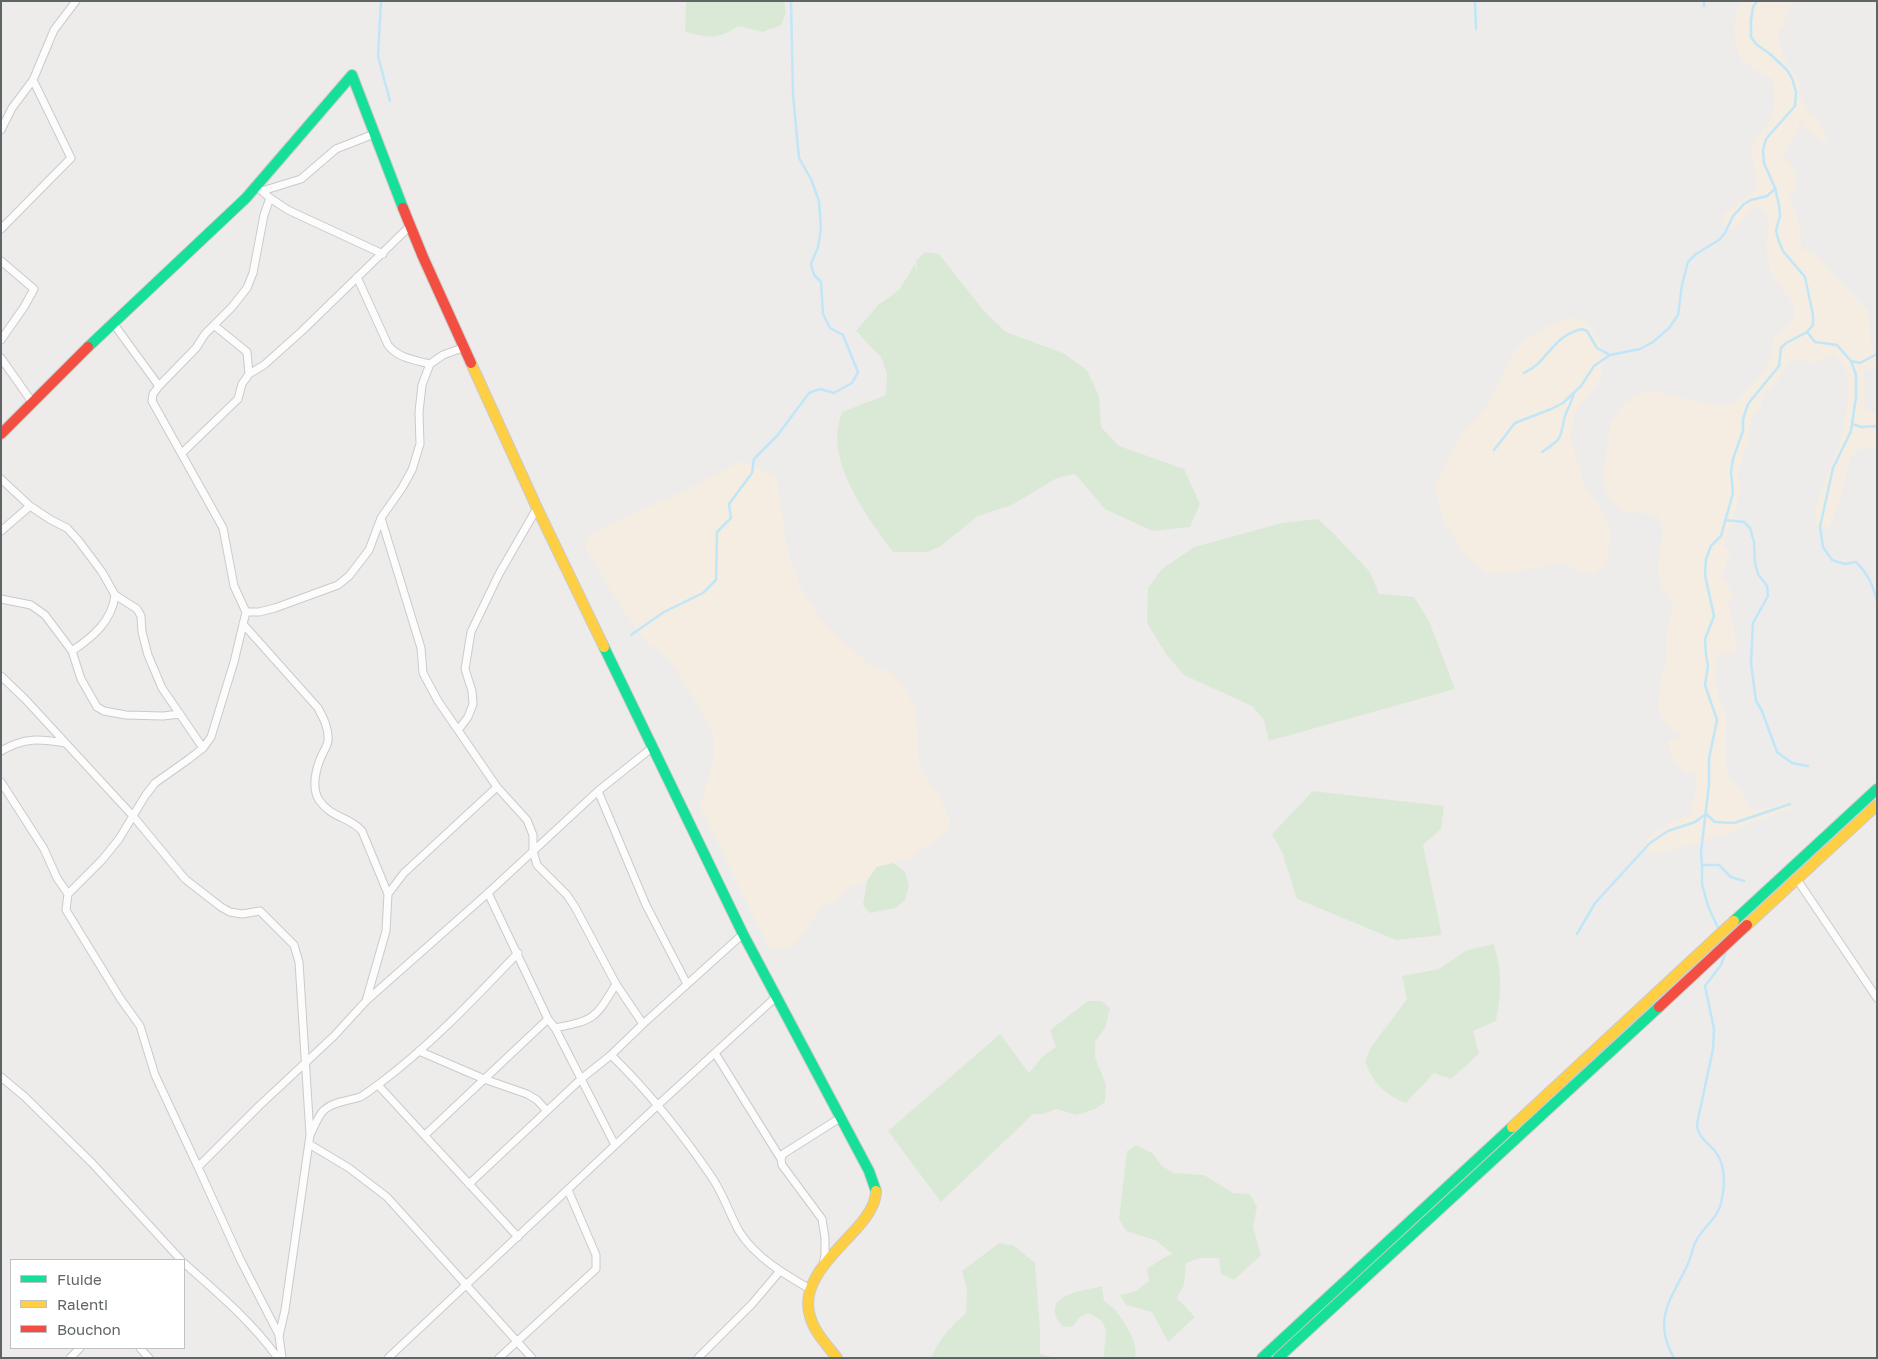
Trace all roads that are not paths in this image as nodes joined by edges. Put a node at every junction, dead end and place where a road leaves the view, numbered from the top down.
1 (76, 1) edge
2 (33, 80) junction
3 (1, 130) edge
4 (374, 134) junction
5 (259, 188) junction
6 (270, 198) junction
7 (410, 226) junction
8 (1, 229) edge
9 (383, 254) junction
10 (1, 261) edge
11 (357, 277) junction
12 (113, 323) junction
13 (214, 326) junction
14 (1, 340) edge
15 (465, 347) junction
16 (1, 358) edge
17 (430, 364) junction
18 (249, 374) junction
19 (159, 386) junction
20 (32, 402) junction
21 (1, 434) edge
22 (182, 453) junction
23 (1, 479) edge
24 (30, 506) junction
25 (537, 508) junction
26 (381, 518) junction
27 (1, 531) edge
28 (115, 595) junction
29 (1, 599) edge
30 (246, 612) junction
31 (243, 624) junction
32 (72, 651) junction
33 (1, 676) edge
34 (180, 714) junction
35 (459, 729) junction
36 (66, 743) junction
37 (653, 747) junction
38 (203, 748) junction
39 (1, 751) edge
40 (1, 782) edge
41 (498, 787) junction
42 (1877, 789) edge
43 (598, 791) junction
44 (1877, 805) edge
45 (133, 816) junction
46 (533, 851) junction
47 (1796, 878) junction
48 (488, 893) junction
49 (68, 894) junction
50 (388, 894) junction
51 (744, 934) junction
52 (518, 954) junction
53 (616, 984) junction
54 (688, 984) junction
55 (776, 997) junction
56 (1877, 998) edge
57 (366, 1001) junction
58 (548, 1019) junction
59 (643, 1024) junction
60 (556, 1028) junction
61 (419, 1051) junction
62 (715, 1053) junction
63 (612, 1055) junction
64 (305, 1063) junction
65 (1, 1077) edge
66 (484, 1079) junction
67 (581, 1079) junction
68 (378, 1085) junction
69 (659, 1104) junction
70 (547, 1111) junction
71 (840, 1118) junction
72 (425, 1135) junction
73 (310, 1136) junction
74 (309, 1144) junction
75 (615, 1145) junction
76 (781, 1159) junction
77 (198, 1167) junction
78 (469, 1184) junction
79 (568, 1190) junction
80 (518, 1237) junction
81 (179, 1259) edge
82 (185, 1264) edge
83 (822, 1269) junction
84 (780, 1272) junction
85 (466, 1285) junction
86 (810, 1289) junction
87 (280, 1336) junction
88 (517, 1341) junction
89 (79, 1349) edge
90 (70, 1358) edge
91 (280, 1358) edge
92 (388, 1358) edge
93 (499, 1358) edge
94 (532, 1358) edge
95 (698, 1358) edge
96 (837, 1358) edge
97 (1262, 1358) edge
98 (1278, 1358) edge

1 - 2 street
2 - 3 street
2 - 8 street
4 - 5 street
4 - 5 main road
4 - 7 main road
5 - 6 street
5 - 12 main road
6 - 9 street
6 - 13 street
7 - 9 street
7 - 15 main road
9 - 11 street
10 - 14 street
11 - 17 street
11 - 18 street
12 - 19 street
12 - 20 main road
13 - 18 street
13 - 19 street
15 - 17 street
15 - 25 main road
16 - 20 street
17 - 26 street
18 - 22 street
19 - 22 street
20 - 21 main road
22 - 30 street
23 - 24 street
24 - 27 street
24 - 28 street
25 - 35 street
25 - 37 main road
26 - 30 street
26 - 35 street
28 - 32 street
28 - 34 street
29 - 32 street
30 - 31 street
31 - 38 street
31 - 50 street
32 - 34 street
33 - 36 street
34 - 38 street
35 - 41 street
36 - 39 street
36 - 45 street
37 - 43 street
37 - 51 main road
38 - 45 street
40 - 49 street
41 - 46 street
41 - 50 street
42 - 97 main road
43 - 46 street
43 - 54 street
44 - 47 main road
45 - 49 street
45 - 64 street
46 - 48 street
46 - 53 street
47 - 56 street
47 - 98 main road
48 - 52 street
48 - 57 street
49 - 77 street
50 - 57 street
51 - 54 street
51 - 55 main road
52 - 58 street
52 - 61 street
53 - 59 street
53 - 60 street
54 - 59 street
55 - 62 street
55 - 71 main road
57 - 64 street
58 - 60 street
58 - 66 street
59 - 63 street
60 - 67 street
61 - 66 street
61 - 68 street
62 - 69 street
62 - 76 street
63 - 67 street
63 - 69 street
64 - 73 street
64 - 77 street
65 - 81 street
66 - 70 street
66 - 72 street
67 - 70 street
67 - 75 street
68 - 72 street
68 - 73 street
69 - 75 street
69 - 84 street
70 - 78 street
71 - 76 street
71 - 83 main road
72 - 78 street
73 - 74 street
74 - 85 street
74 - 87 street
75 - 79 street
76 - 83 street
77 - 87 street
78 - 80 street
79 - 80 street
79 - 88 street
80 - 85 street
82 - 91 street
83 - 86 main road
84 - 86 street
84 - 95 street
85 - 88 street
85 - 92 street
86 - 96 main road
87 - 91 street
88 - 93 street
88 - 94 street
89 - 90 street

